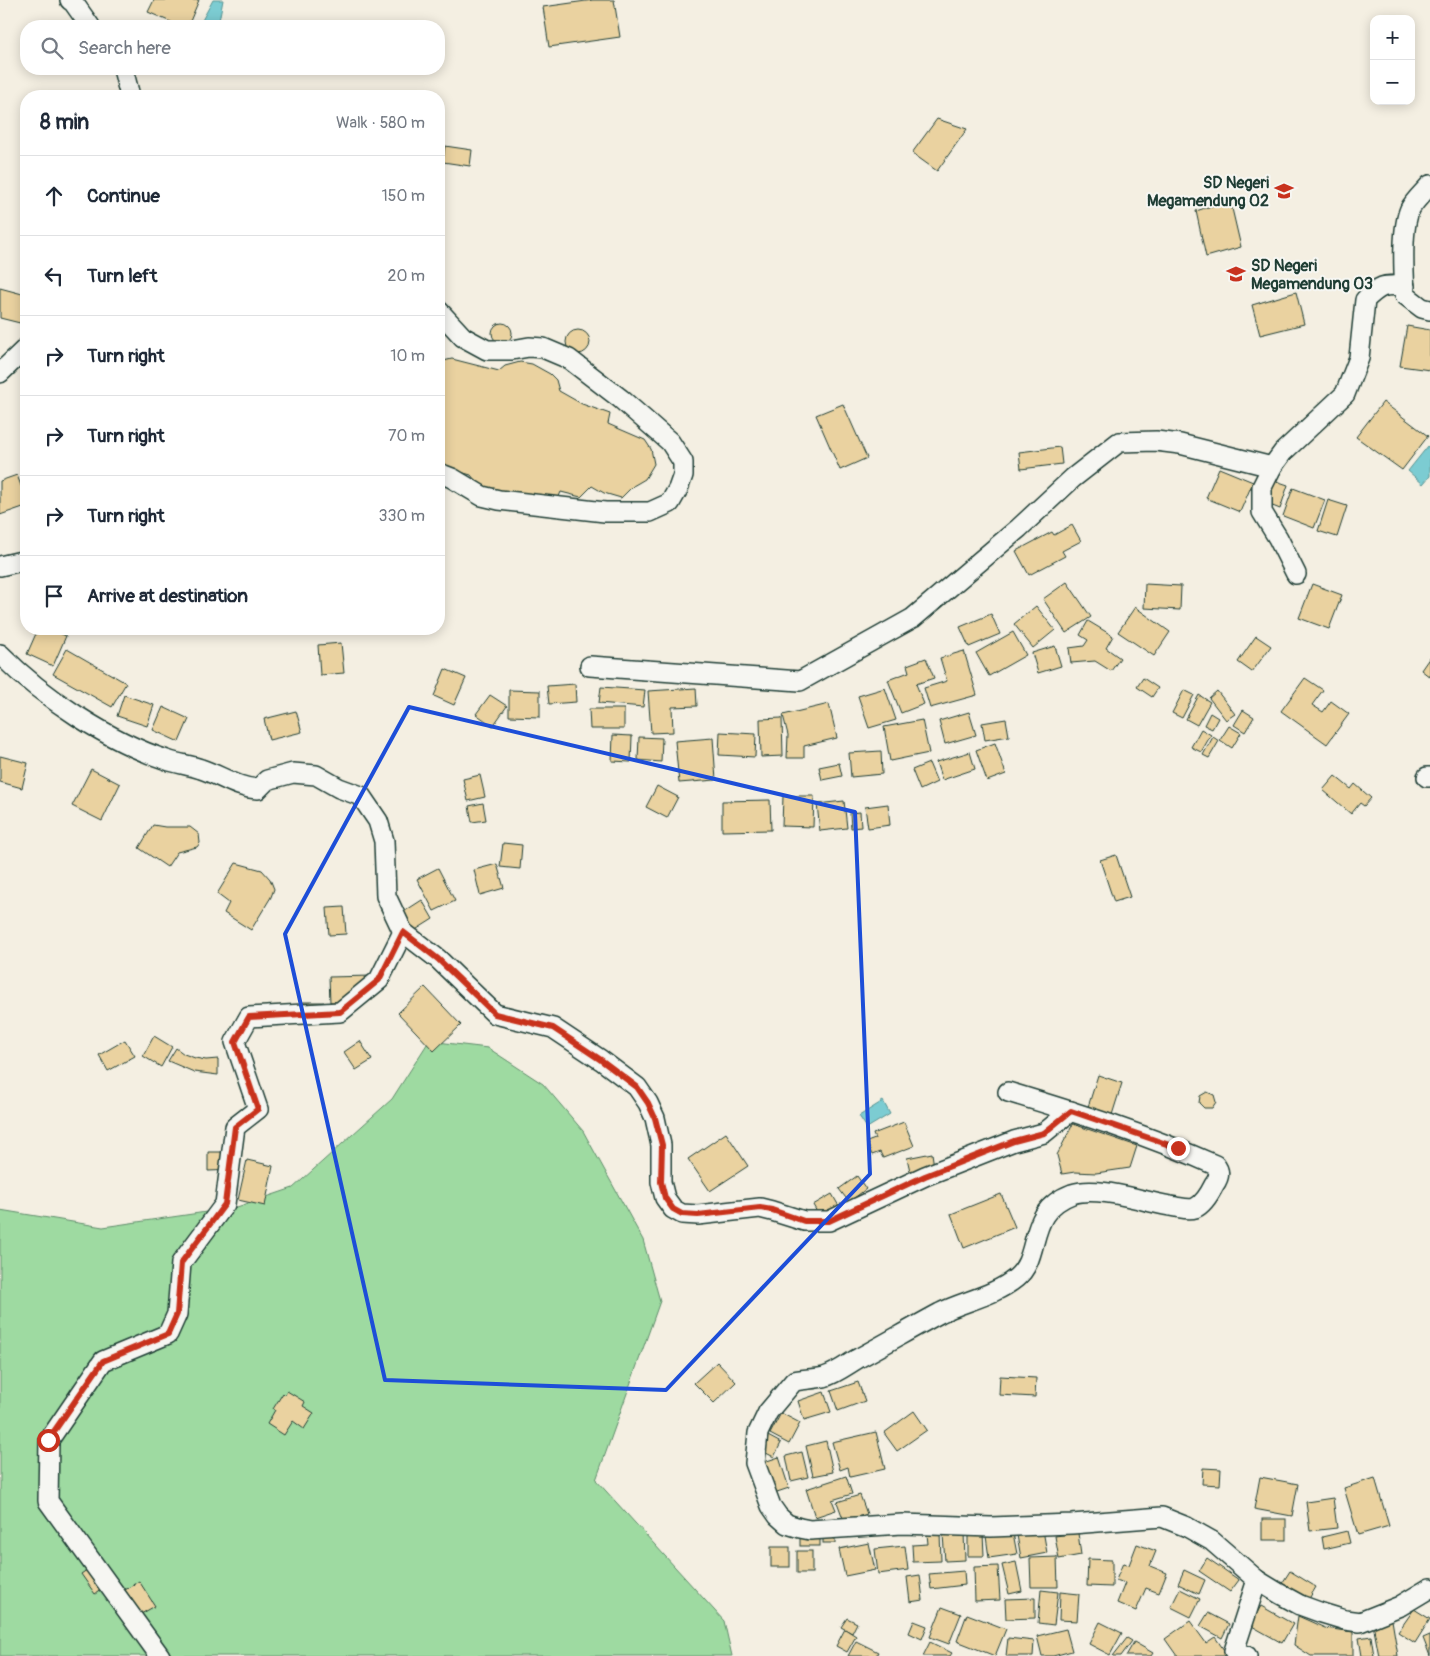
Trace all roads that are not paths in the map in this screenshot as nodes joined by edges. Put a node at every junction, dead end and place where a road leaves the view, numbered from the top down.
1 (70, 0) edge
2 (85, 20) edge
3 (125, 75) edge
4 (128, 90) edge
5 (1430, 185) edge
6 (1405, 286) junction
7 (1430, 310) edge
8 (445, 318) edge
9 (20, 354) edge
10 (0, 373) edge
11 (1272, 467) junction
12 (445, 475) edge
13 (20, 561) edge
14 (0, 566) edge
15 (1296, 574) dead end
16 (0, 654) edge
17 (590, 666) dead end
18 (403, 932) junction
19 (1008, 1092) dead end
20 (1071, 1111) junction
21 (1257, 1580) junction
22 (1430, 1588) edge
23 (160, 1656) edge
24 (1247, 1656) edge

1 - 2 street
3 - 4 street
5 - 6 street
6 - 7 street
6 - 11 street
8 - 12 street
9 - 10 street
11 - 15 street
11 - 17 street
13 - 14 street
16 - 18 street
18 - 20 street
18 - 23 street
19 - 20 street
20 - 21 street
21 - 22 street
21 - 24 street

